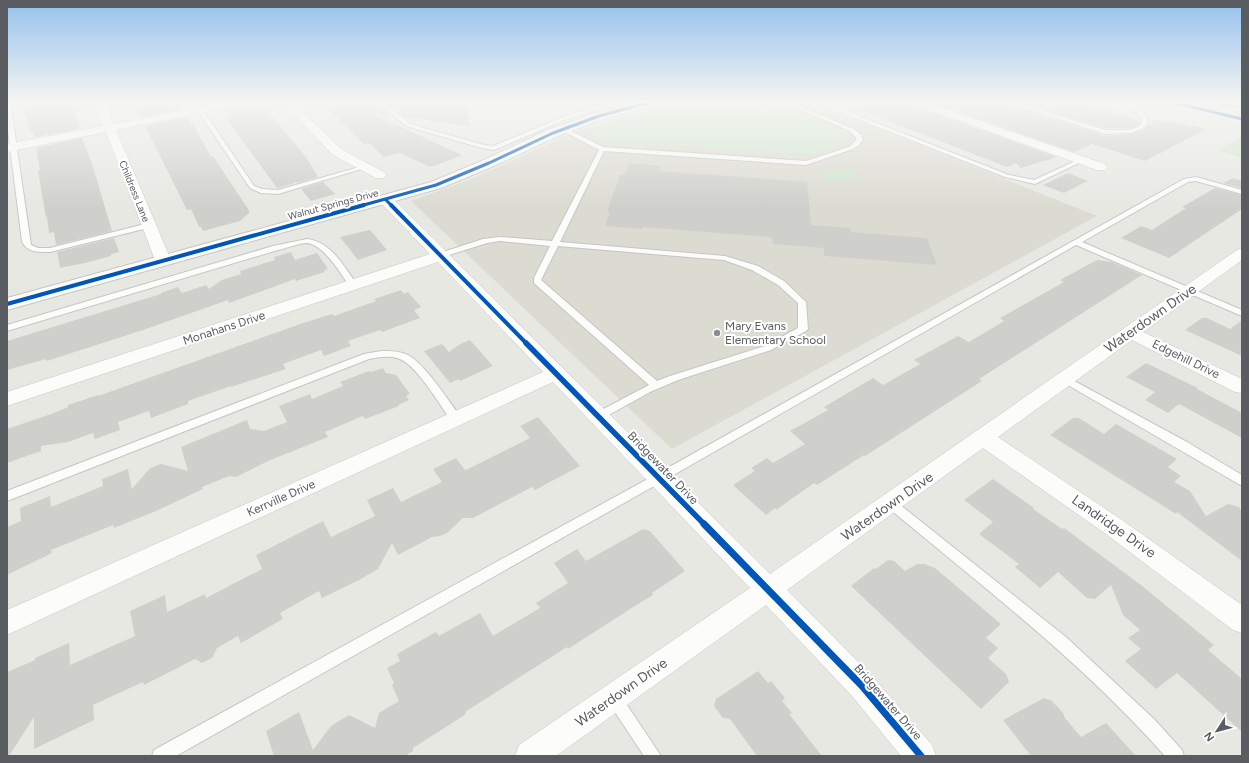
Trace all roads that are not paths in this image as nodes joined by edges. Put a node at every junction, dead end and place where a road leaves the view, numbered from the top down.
1 (9, 137) edge
2 (67, 137) edge
3 (113, 137) edge
4 (218, 137) edge
5 (322, 137) edge
6 (446, 137) edge
7 (521, 137) edge
8 (546, 137) edge
9 (578, 137) edge
10 (859, 137) edge
11 (906, 137) edge
12 (1015, 137) edge
13 (10, 148) edge
14 (602, 149) junction
15 (1082, 160) junction
16 (365, 167) junction
17 (1101, 167) dead end
18 (380, 175) dead end
19 (1242, 192) edge
20 (384, 199) junction
21 (149, 224) junction
22 (1075, 242) junction
23 (555, 244) junction
24 (1242, 253) edge
25 (440, 256) junction
26 (163, 260) junction
27 (353, 285) junction
28 (1189, 290) junction
29 (7, 304) edge
30 (1242, 313) edge
31 (7, 328) edge
32 (1130, 332) junction
33 (556, 373) junction
34 (1065, 379) junction
35 (656, 386) junction
36 (1242, 386) edge
37 (7, 399) edge
38 (598, 416) junction
39 (456, 419) junction
40 (982, 437) junction
41 (659, 478) junction
42 (1242, 481) edge
43 (7, 496) edge
44 (890, 503) junction
45 (768, 589) junction
46 (1242, 621) edge
47 (7, 623) edge
48 (613, 697) junction
49 (160, 756) edge
50 (530, 756) edge
51 (653, 756) edge
52 (921, 756) edge
53 (1176, 756) edge

1 - 13 lane
2 - 13 street
3 - 21 street, Childress Lane
4 - 16 lane
5 - 16 street
6 - 7 lane
8 - 20 street, Walnut Springs Drive
9 - 14 lane
10 - 14 lane
11 - 15 lane
12 - 15 street
13 - 21 lane
14 - 23 lane
15 - 17 street
16 - 18 street
19 - 22 lane
20 - 25 street, Bridgewater Drive
20 - 26 street, Walnut Springs Drive
21 - 26 street, Childress Lane
22 - 28 lane
22 - 41 lane
23 - 25 lane
23 - 35 lane
23 - 35 lane
24 - 28 street, Waterdown Drive
25 - 27 street, Monahans Drive
25 - 33 street, Bridgewater Drive
26 - 29 street, Walnut Springs Drive
27 - 31 lane
27 - 37 street, Monahans Drive
28 - 30 lane
28 - 32 street, Waterdown Drive
32 - 34 street, Waterdown Drive
32 - 36 street, Edgehill Drive
33 - 38 street, Bridgewater Drive
33 - 39 street, Kerrville Drive
34 - 40 street, Waterdown Drive
34 - 42 lane
35 - 38 lane
38 - 41 street, Bridgewater Drive
39 - 43 lane
39 - 47 street, Kerrville Drive
40 - 44 street, Waterdown Drive
40 - 46 street, Landridge Drive
41 - 45 street, Bridgewater Drive
41 - 49 lane
44 - 45 street, Waterdown Drive
44 - 53 lane
45 - 48 street, Waterdown Drive
45 - 52 street, Bridgewater Drive
48 - 50 street, Waterdown Drive
48 - 51 lane

